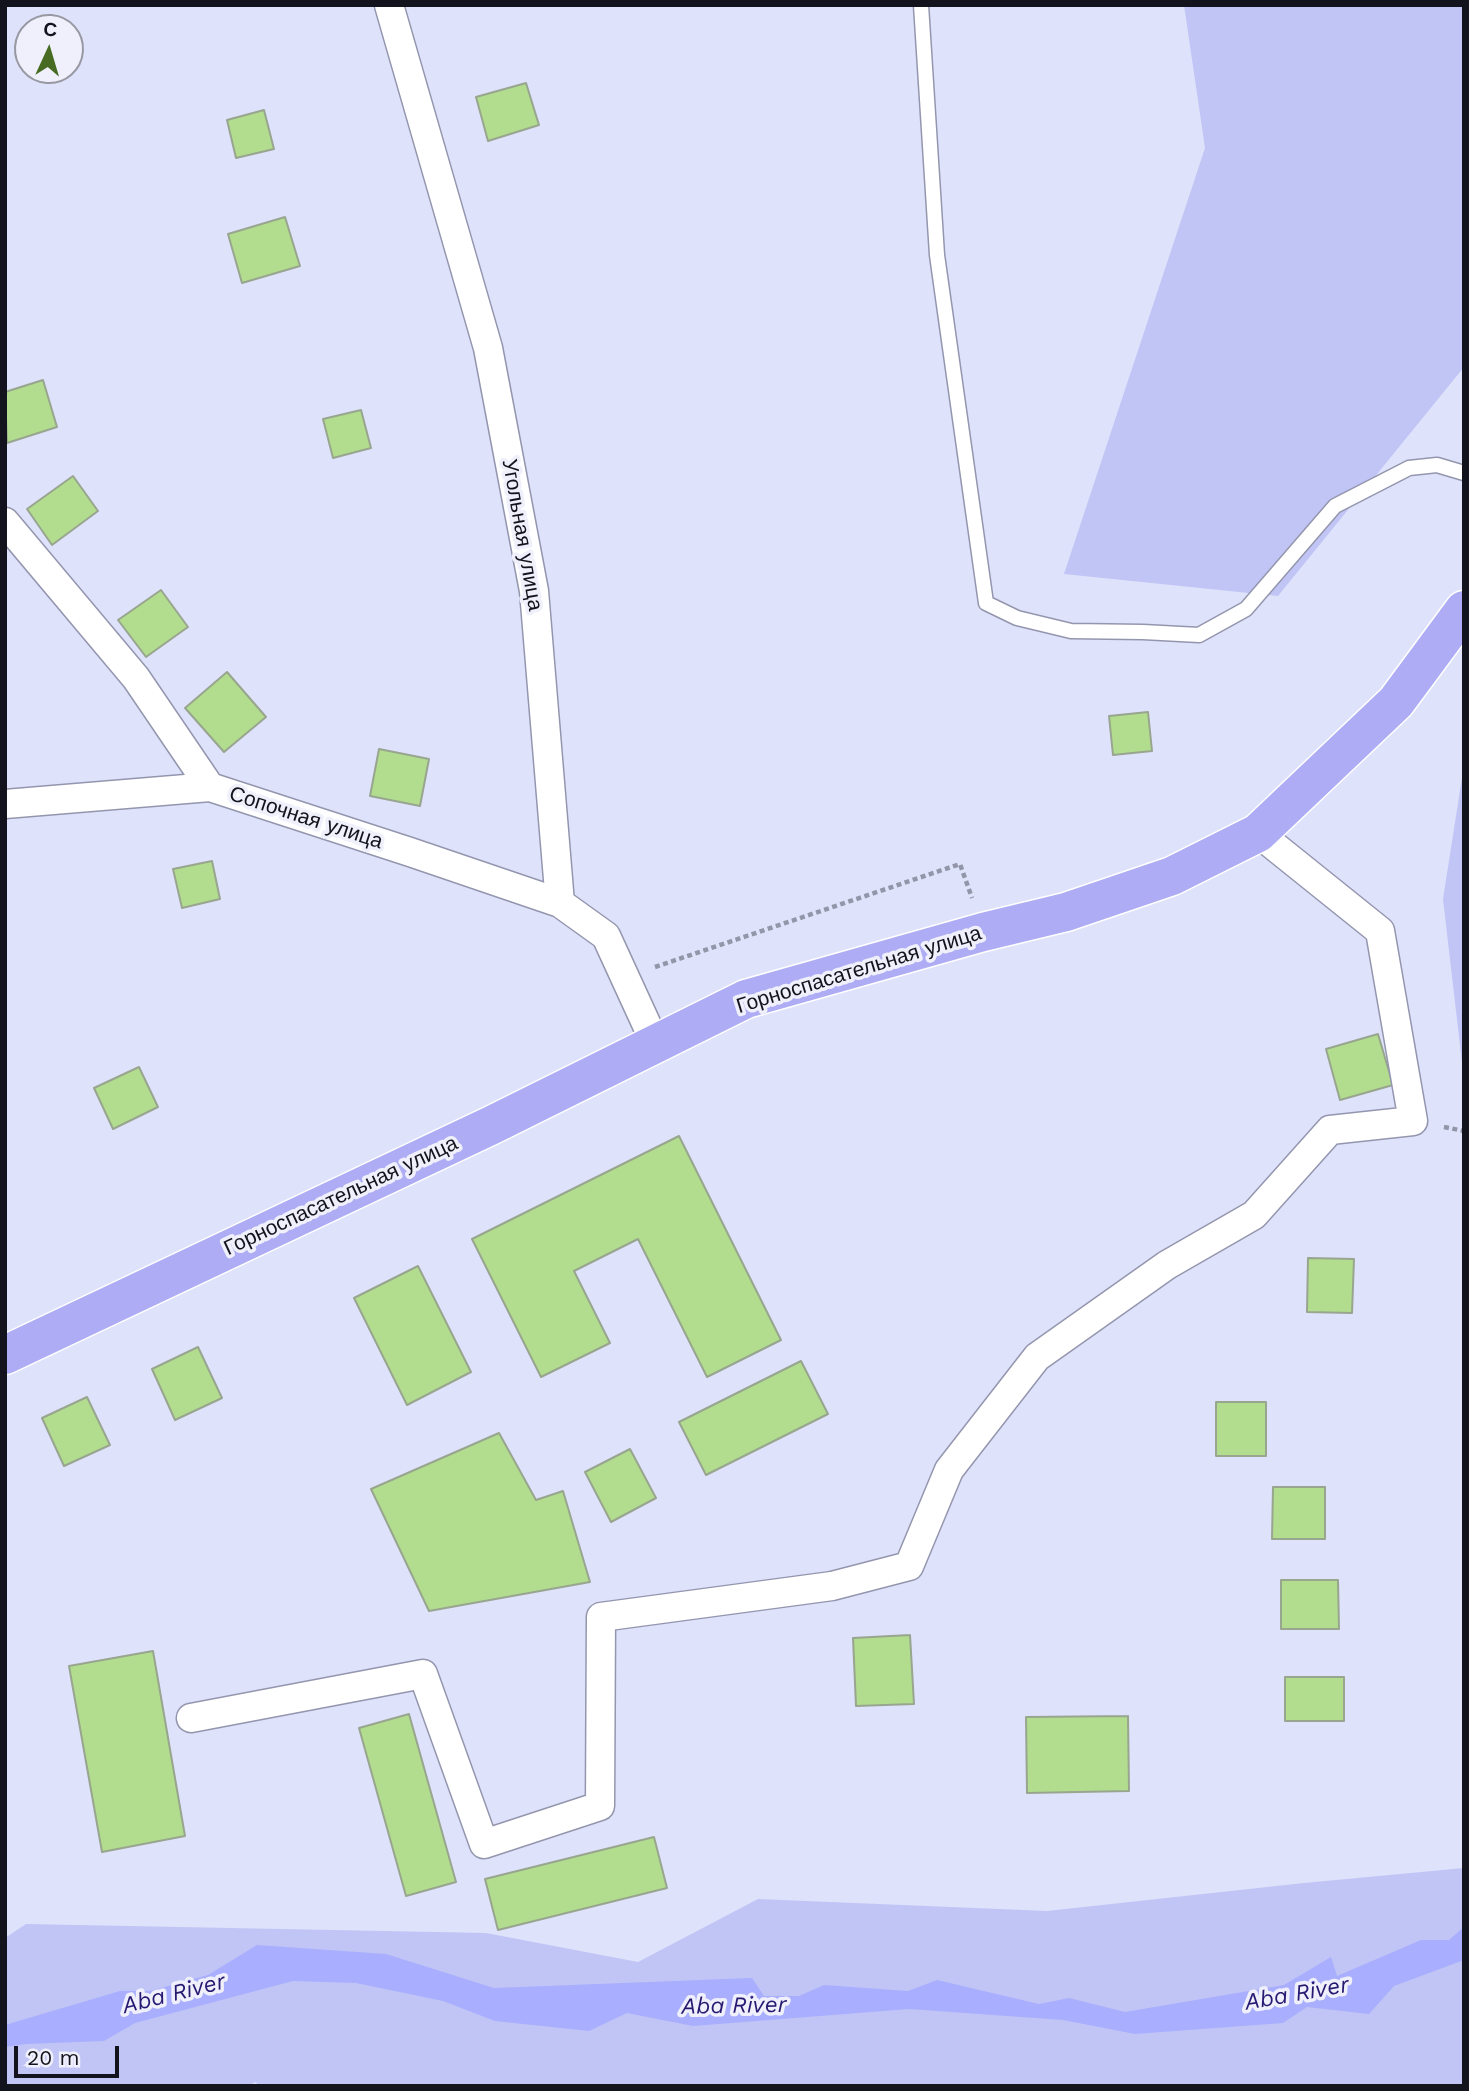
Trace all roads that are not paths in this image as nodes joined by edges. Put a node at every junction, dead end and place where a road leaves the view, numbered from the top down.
1 (389, 5) edge
2 (921, 5) edge
3 (1464, 472) edge
4 (5, 522) edge
5 (1464, 610) edge
6 (209, 787) junction
7 (5, 804) edge
8 (1258, 833) junction
9 (561, 903) junction
10 (656, 1045) junction
11 (5, 1355) edge
12 (191, 1718) dead end

1 - 9 street, Угольная улица
2 - 3 lane
4 - 6 street, Сопочная улица
5 - 8 main road, Горноспасательная улица
6 - 7 street
6 - 9 street, Сопочная улица
8 - 10 main road, Горноспасательная улица
8 - 12 street
9 - 10 street
10 - 11 main road, Горноспасательная улица

